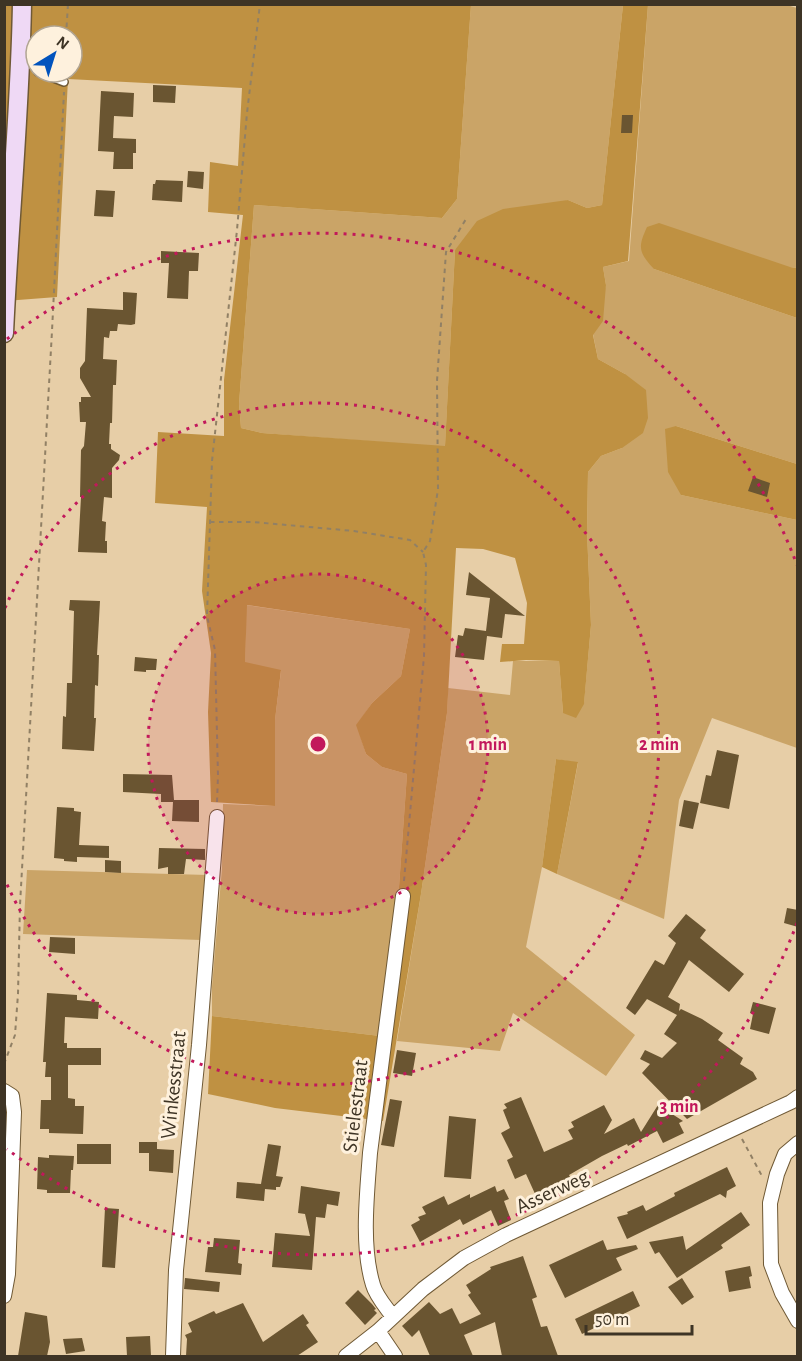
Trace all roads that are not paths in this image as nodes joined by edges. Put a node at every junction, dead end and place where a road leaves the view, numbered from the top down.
1 (22, 4) edge
2 (25, 24) edge
3 (30, 84) edge
4 (4, 333) edge
5 (217, 817) road end
6 (403, 896) road end
7 (4, 1091) edge
8 (795, 1102) edge
9 (798, 1143) edge
10 (4, 1296) edge
11 (393, 1317) junction
12 (798, 1321) edge
13 (378, 1331) junction
14 (173, 1356) edge
15 (346, 1356) edge
16 (395, 1356) edge

1 - 2 main road
3 - 4 main road
5 - 14 street, Winkesstraat
6 - 11 street, Stielestraat
7 - 10 street
8 - 11 street, Asserweg
9 - 12 street
11 - 13 street, Asserweg
13 - 15 street, Asserweg
13 - 16 street

